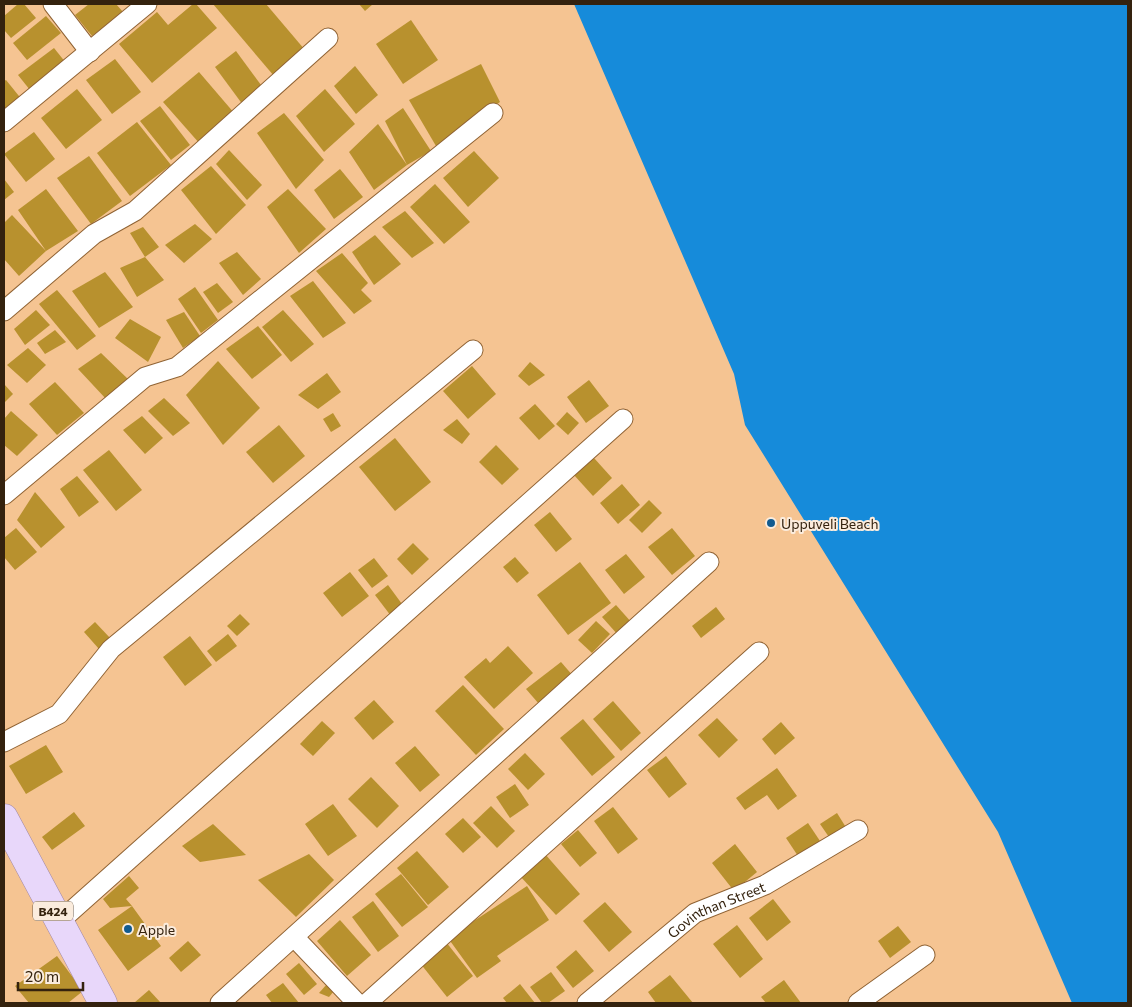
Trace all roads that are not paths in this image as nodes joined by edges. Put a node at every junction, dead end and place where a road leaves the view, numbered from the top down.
1 (53, 4) edge
2 (147, 4) edge
3 (328, 38) dead end
4 (90, 52) junction
5 (493, 113) dead end
6 (4, 122) edge
7 (4, 311) edge
8 (473, 350) dead end
9 (623, 419) dead end
10 (4, 495) edge
11 (710, 562) dead end
12 (760, 652) dead end
13 (4, 742) edge
14 (4, 818) edge
15 (858, 830) dead end
16 (58, 922) junction
17 (294, 937) junction
18 (925, 954) dead end
19 (103, 1003) edge
20 (220, 1003) edge
21 (358, 1003) edge
22 (367, 1003) edge
23 (587, 1003) edge
24 (858, 1003) edge

1 - 4 street
2 - 4 street
3 - 7 street
4 - 6 street
5 - 10 street
8 - 13 street
9 - 16 street
11 - 17 street
12 - 22 street
14 - 16 main road, B424
15 - 23 street, Govinthan Street
16 - 19 main road, B424
17 - 20 street
17 - 21 street
18 - 24 street

